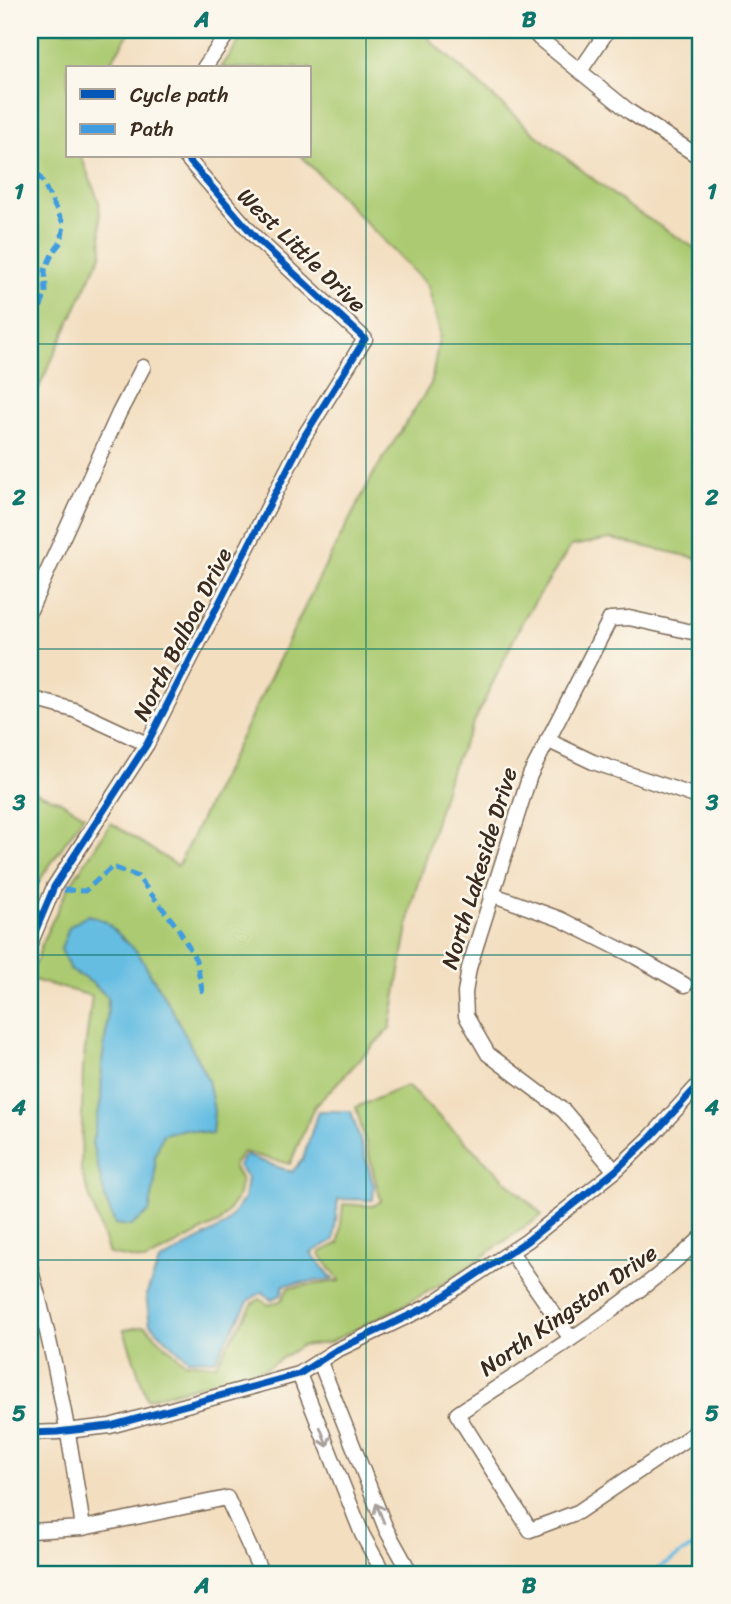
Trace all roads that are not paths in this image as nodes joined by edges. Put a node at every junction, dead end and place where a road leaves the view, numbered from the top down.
1 (230, 30) edge
2 (532, 30) edge
3 (608, 30) edge
4 (205, 66) edge
5 (580, 71) junction
6 (187, 158) edge
7 (701, 158) edge
8 (365, 339) joint
9 (143, 367) dead end
10 (30, 610) edge
11 (701, 634) edge
12 (30, 698) edge
13 (547, 740) junction
14 (147, 744) junction
15 (701, 799) edge
16 (491, 894) junction
17 (30, 944) edge
18 (685, 985) dead end
19 (701, 1082) edge
20 (615, 1171) junction
21 (701, 1238) edge
22 (511, 1252) junction
23 (30, 1267) edge
24 (37, 1318) edge
25 (571, 1339) junction
26 (320, 1362) junction
27 (299, 1374) junction
28 (701, 1429) edge
29 (69, 1431) junction
30 (30, 1433) edge
31 (83, 1528) junction
32 (30, 1531) edge
33 (262, 1574) edge
34 (384, 1574) edge
35 (411, 1574) edge

1 - 4 street
2 - 5 street
3 - 5 street
5 - 7 street
6 - 8 street, West Little Drive
8 - 14 street, North Balboa Drive
9 - 10 street
11 - 13 street, North Lakeside Drive
12 - 14 street
13 - 15 street
13 - 16 street, North Lakeside Drive
14 - 17 street, North Balboa Drive
16 - 18 street
16 - 20 street, North Lakeside Drive
19 - 20 street
20 - 22 street
21 - 25 street, North Kingston Drive
22 - 25 street
22 - 26 street
23 - 24 street
24 - 29 street
25 - 28 street, North Kingston Drive
26 - 27 street
35 -> 26 street
27 - 29 street
27 -> 34 street
29 - 30 street
29 - 31 street
31 - 32 street
31 - 33 street

